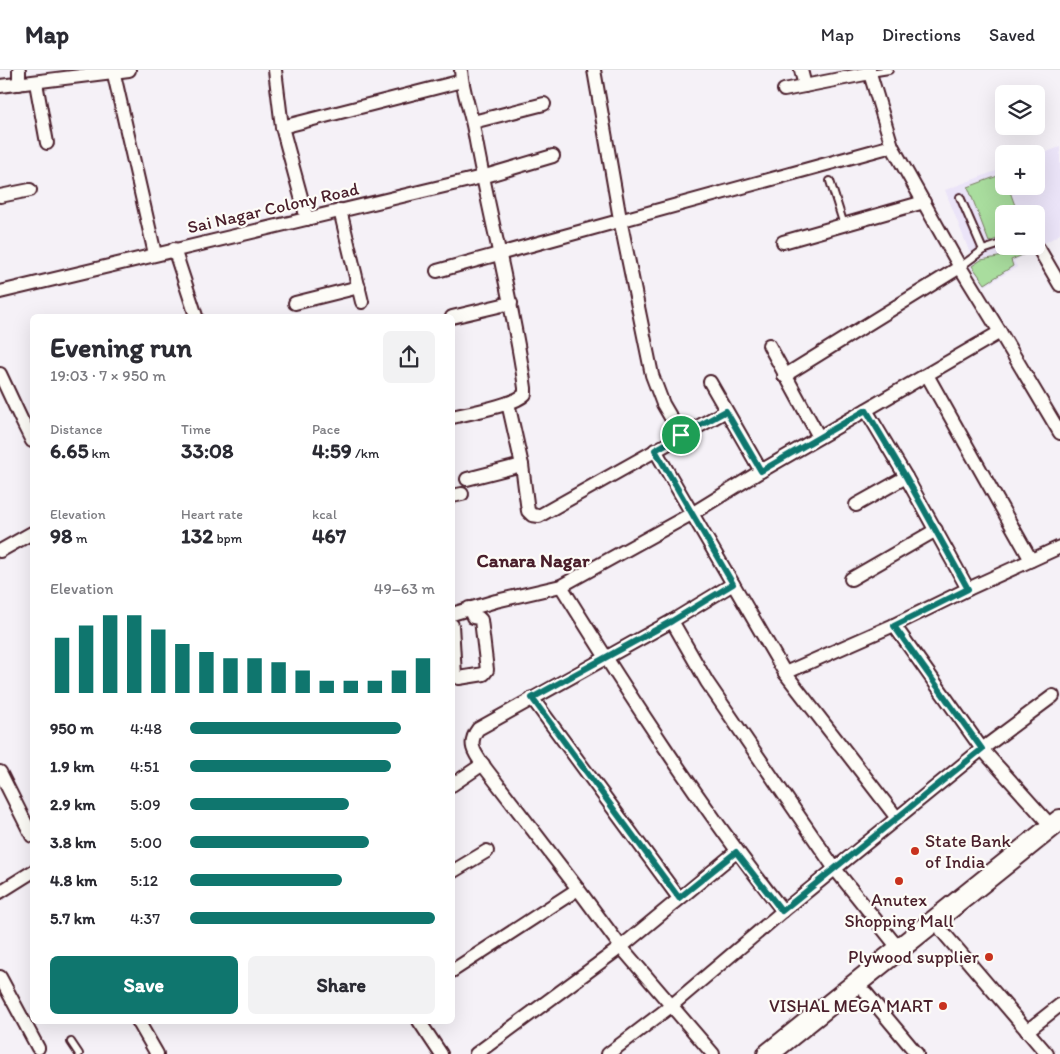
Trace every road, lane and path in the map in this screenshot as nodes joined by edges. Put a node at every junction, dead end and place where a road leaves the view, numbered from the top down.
1 (20, 70) edge
2 (113, 70) edge
3 (129, 70) edge
4 (274, 70) edge
5 (594, 70) edge
6 (801, 70) edge
7 (889, 70) edge
8 (870, 71) edge
9 (462, 76) edge
10 (36, 83) junction
11 (19, 84) junction
12 (0, 86) edge
13 (805, 86) junction
14 (784, 90) dead end
15 (544, 104) dead end
16 (472, 122) junction
17 (282, 126) junction
18 (47, 143) dead end
19 (892, 146) junction
20 (553, 156) dead end
21 (482, 178) junction
22 (830, 181) dead end
23 (30, 190) dead end
24 (0, 196) edge
25 (960, 197) dead end
26 (924, 202) junction
27 (340, 210) junction
28 (307, 219) junction
29 (620, 219) junction
30 (844, 225) junction
31 (783, 242) dead end
32 (995, 246) edge
33 (174, 249) junction
34 (983, 250) junction
35 (155, 254) junction
36 (500, 254) junction
37 (1041, 255) edge
38 (960, 267) junction
39 (437, 271) dead end
40 (1060, 286) edge
41 (359, 287) junction
42 (0, 292) edge
43 (362, 302) dead end
44 (295, 303) dead end
45 (511, 304) junction
46 (195, 314) edge
47 (455, 316) edge
48 (1000, 332) junction
49 (769, 345) dead end
50 (0, 374) edge
51 (927, 375) junction
52 (784, 376) junction
53 (710, 382) dead end
54 (508, 403) junction
55 (866, 410) junction
56 (726, 411) junction
57 (455, 416) edge
58 (27, 419) edge
59 (30, 432) edge
60 (1060, 433) edge
61 (681, 435) junction
62 (819, 437) junction
63 (655, 450) junction
64 (522, 465) junction
65 (761, 471) junction
66 (906, 477) junction
67 (467, 479) dead end
68 (856, 506) dead end
69 (693, 513) junction
70 (936, 530) junction
71 (30, 534) edge
72 (1060, 546) edge
73 (0, 551) edge
74 (1031, 560) junction
75 (851, 578) dead end
76 (733, 584) junction
77 (561, 586) junction
78 (968, 589) junction
79 (469, 608) junction
80 (455, 613) edge
81 (672, 621) junction
82 (894, 626) junction
83 (605, 657) junction
84 (785, 673) junction
85 (455, 675) edge
86 (1053, 696) dead end
87 (532, 698) junction
88 (982, 749) junction
89 (483, 764) junction
90 (0, 772) edge
91 (455, 783) edge
92 (897, 818) junction
93 (1058, 830) edge
94 (30, 832) edge
95 (487, 851) dead end
96 (736, 852) junction
97 (835, 869) junction
98 (455, 870) edge
99 (30, 873) edge
100 (578, 888) junction
101 (0, 892) edge
102 (679, 898) junction
103 (782, 911) junction
104 (942, 931) junction
105 (620, 947) junction
106 (899, 949) junction
107 (455, 969) edge
108 (0, 977) edge
109 (866, 993) junction
110 (1060, 1005) edge
111 (671, 1006) junction
112 (140, 1024) edge
113 (420, 1024) edge
114 (1027, 1031) junction
115 (71, 1042) dead end
116 (38, 1048) dead end
117 (79, 1054) edge
118 (157, 1054) edge
119 (441, 1054) edge
120 (476, 1054) edge
121 (608, 1054) edge
122 (713, 1054) edge
123 (768, 1054) edge
124 (789, 1054) edge
125 (916, 1054) edge
126 (1047, 1054) edge

1 - 11 street
2 - 3 street
2 - 10 street
2 - 35 street
4 - 17 street
5 - 29 street
6 - 13 street
7 - 8 lane
8 - 13 street
8 - 19 street
9 - 16 street
9 - 17 street
10 - 11 street
10 - 18 street
11 - 12 street
13 - 14 street
15 - 16 street
16 - 21 street
17 - 28 street
19 - 26 street
19 - 29 street
20 - 21 street, Sai Nagar Colony Road
21 - 27 street, Sai Nagar Colony Road
21 - 36 street
22 - 30 lane
23 - 24 street
25 - 34 lane
26 - 30 street
26 - 38 street
27 - 28 street, Sai Nagar Colony Road
27 - 41 street
28 - 33 street, Sai Nagar Colony Road
29 - 36 street
29 - 61 street
30 - 31 street
32 - 34 lane
33 - 35 street, Sai Nagar Colony Road
33 - 46 street
34 - 38 lane
35 - 42 street, Sai Nagar Colony Road
36 - 39 street
36 - 45 street
37 - 40 street
38 - 48 street
38 - 52 street
41 - 43 street
41 - 44 street
45 - 47 street
45 - 54 street
48 - 51 street
48 - 60 street
49 - 52 street
50 - 58 street
51 - 55 street
51 - 74 street
52 - 62 street
53 - 56 street
54 - 57 street
54 - 64 street
55 - 62 street
55 - 66 street
56 - 61 street
56 - 65 street
58 - 59 street
61 - 63 street
62 - 65 street
63 - 64 street
63 - 69 street
64 - 67 street
65 - 69 street
66 - 68 street
66 - 70 street
69 - 76 street
69 - 77 street
70 - 75 street
70 - 78 street
71 - 73 street
72 - 74 street
74 - 78 street
76 - 81 street
76 - 84 street
77 - 79 street
77 - 83 street
78 - 82 street
79 - 80 street
79 - 85 street
81 - 83 street
81 - 97 street
82 - 84 street
82 - 88 street
83 - 87 street
83 - 96 street
84 - 92 street
86 - 88 street
87 - 89 street
87 - 102 street
88 - 92 street
88 - 93 street
89 - 91 street
89 - 100 street
90 - 94 street
92 - 97 street
93 - 104 highway
93 - 106 highway
95 - 98 street
96 - 102 street
96 - 103 street
97 - 103 street
97 - 106 street
99 - 101 street
100 - 105 street
100 - 107 street
102 - 105 street
103 - 111 street
104 - 109 highway
104 - 114 street
105 - 111 street
105 - 120 street
106 - 123 highway
108 - 116 street
109 - 124 highway
109 - 125 street
110 - 114 street
111 - 121 street
111 - 122 street
112 - 118 street
113 - 119 street
114 - 126 street
115 - 117 lane

